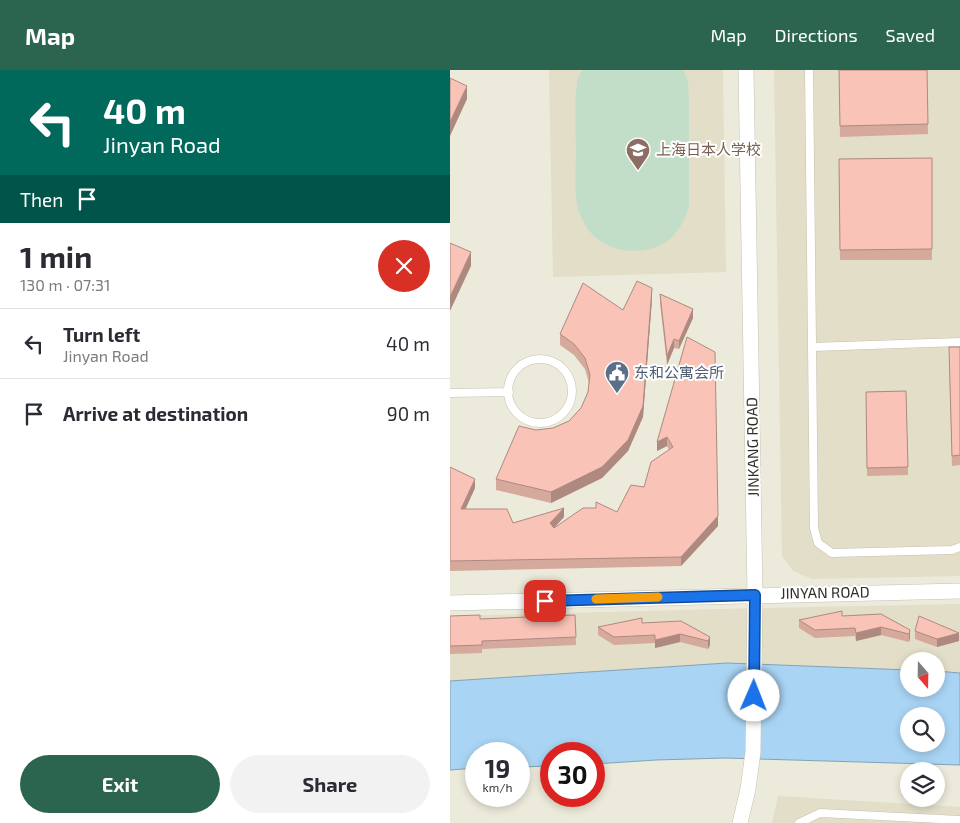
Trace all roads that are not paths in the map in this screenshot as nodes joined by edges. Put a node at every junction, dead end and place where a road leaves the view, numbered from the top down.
1 (746, 70) edge
2 (809, 70) edge
3 (960, 342) edge
4 (812, 347) junction
5 (508, 392) junction
6 (450, 393) edge
7 (960, 547) edge
8 (960, 591) edge
9 (755, 595) junction
10 (450, 603) edge
11 (960, 820) edge
12 (740, 823) edge
13 (799, 823) edge

1 - 9 street, JINKANG ROAD
2 - 4 lane
3 - 4 lane
4 - 7 lane
5 - 5 lane
5 - 6 lane
8 - 9 street, JINYAN ROAD
9 - 10 street, JINYAN ROAD
9 - 12 street, JINKANG ROAD
11 - 13 lane

